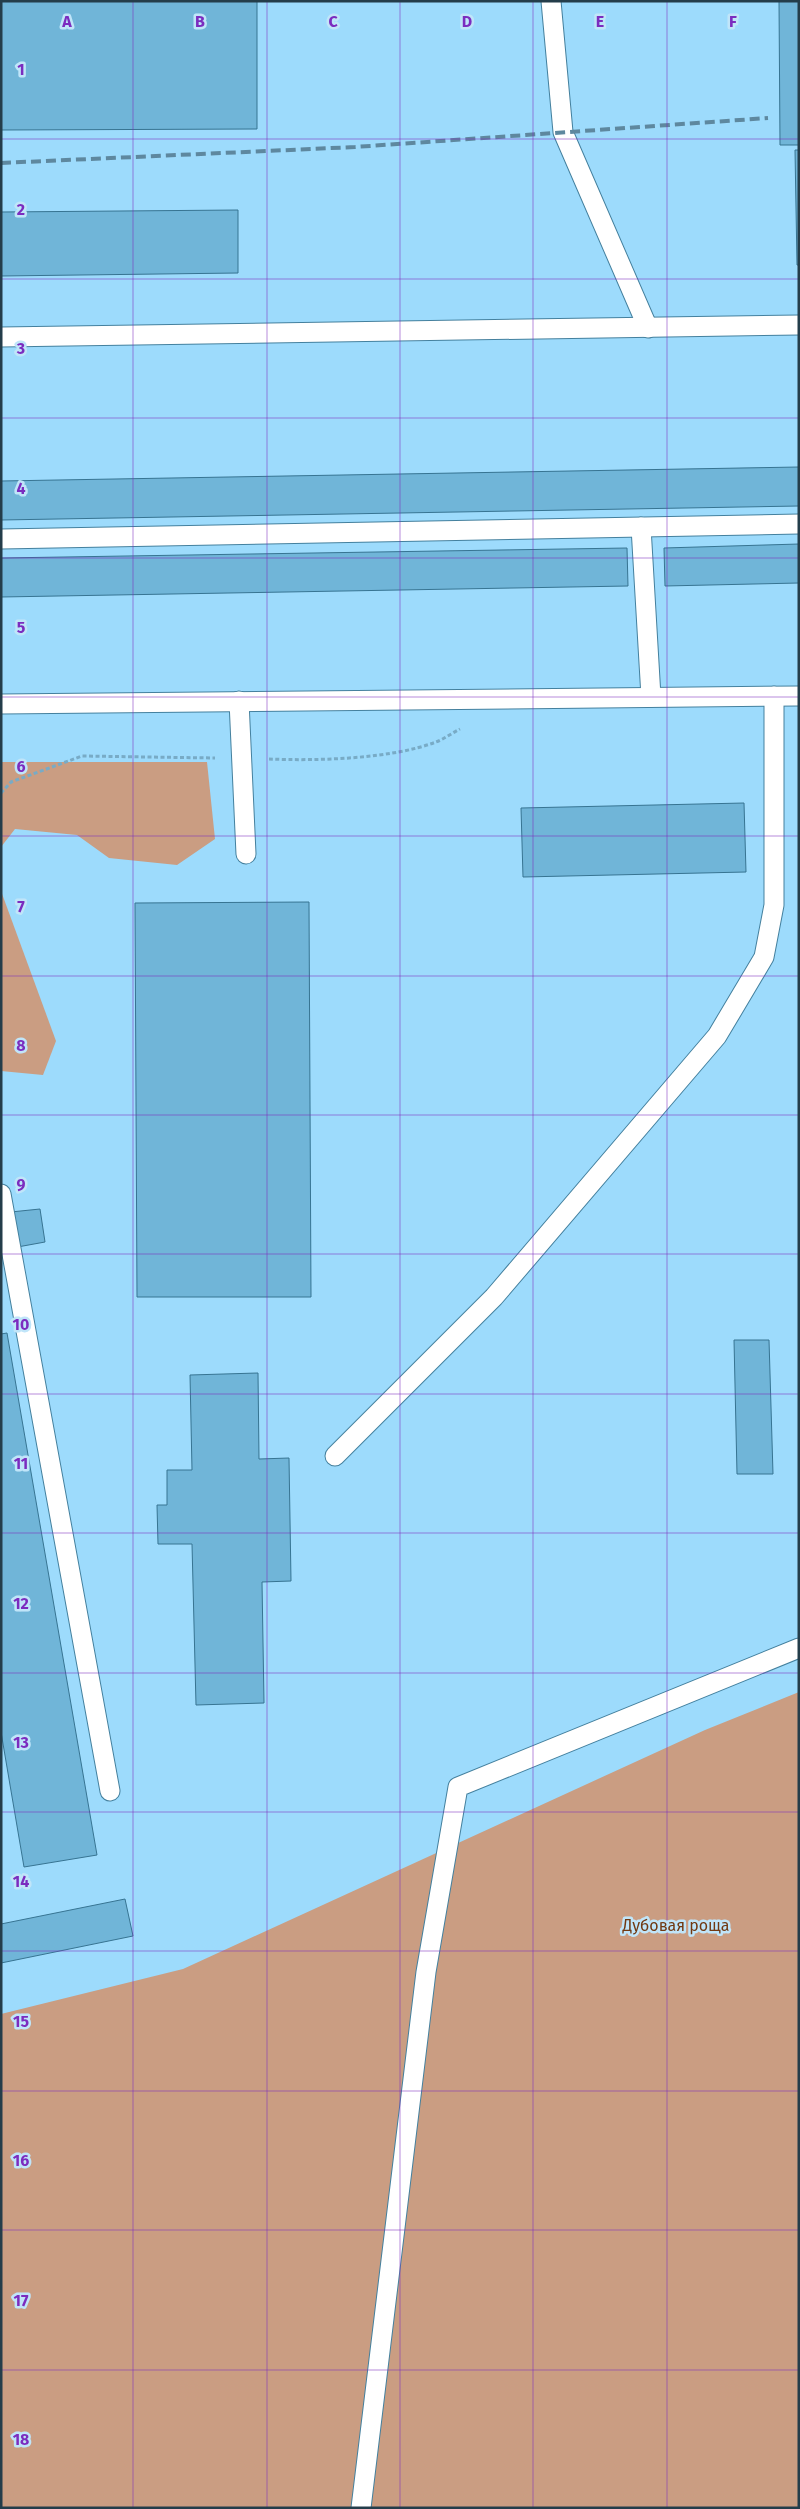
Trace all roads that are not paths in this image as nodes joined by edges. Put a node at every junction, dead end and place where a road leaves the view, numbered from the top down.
1 (552, 1) edge
2 (799, 325) edge
3 (648, 328) junction
4 (1, 337) edge
5 (799, 524) edge
6 (641, 527) junction
7 (1, 539) edge
8 (774, 696) junction
9 (799, 696) edge
10 (651, 697) junction
11 (239, 702) junction
12 (1, 704) edge
13 (246, 854) dead end
14 (1, 1194) edge
15 (8, 1270) edge
16 (334, 1456) dead end
17 (799, 1648) edge
18 (110, 1791) dead end
19 (361, 2508) edge

1 - 3 lane
2 - 3 lane
3 - 4 lane
5 - 6 lane
6 - 7 lane
6 - 10 lane
8 - 9 lane
8 - 10 lane
8 - 16 lane
10 - 11 lane
11 - 12 lane
11 - 13 lane
14 - 15 lane
15 - 18 lane
17 - 19 lane

